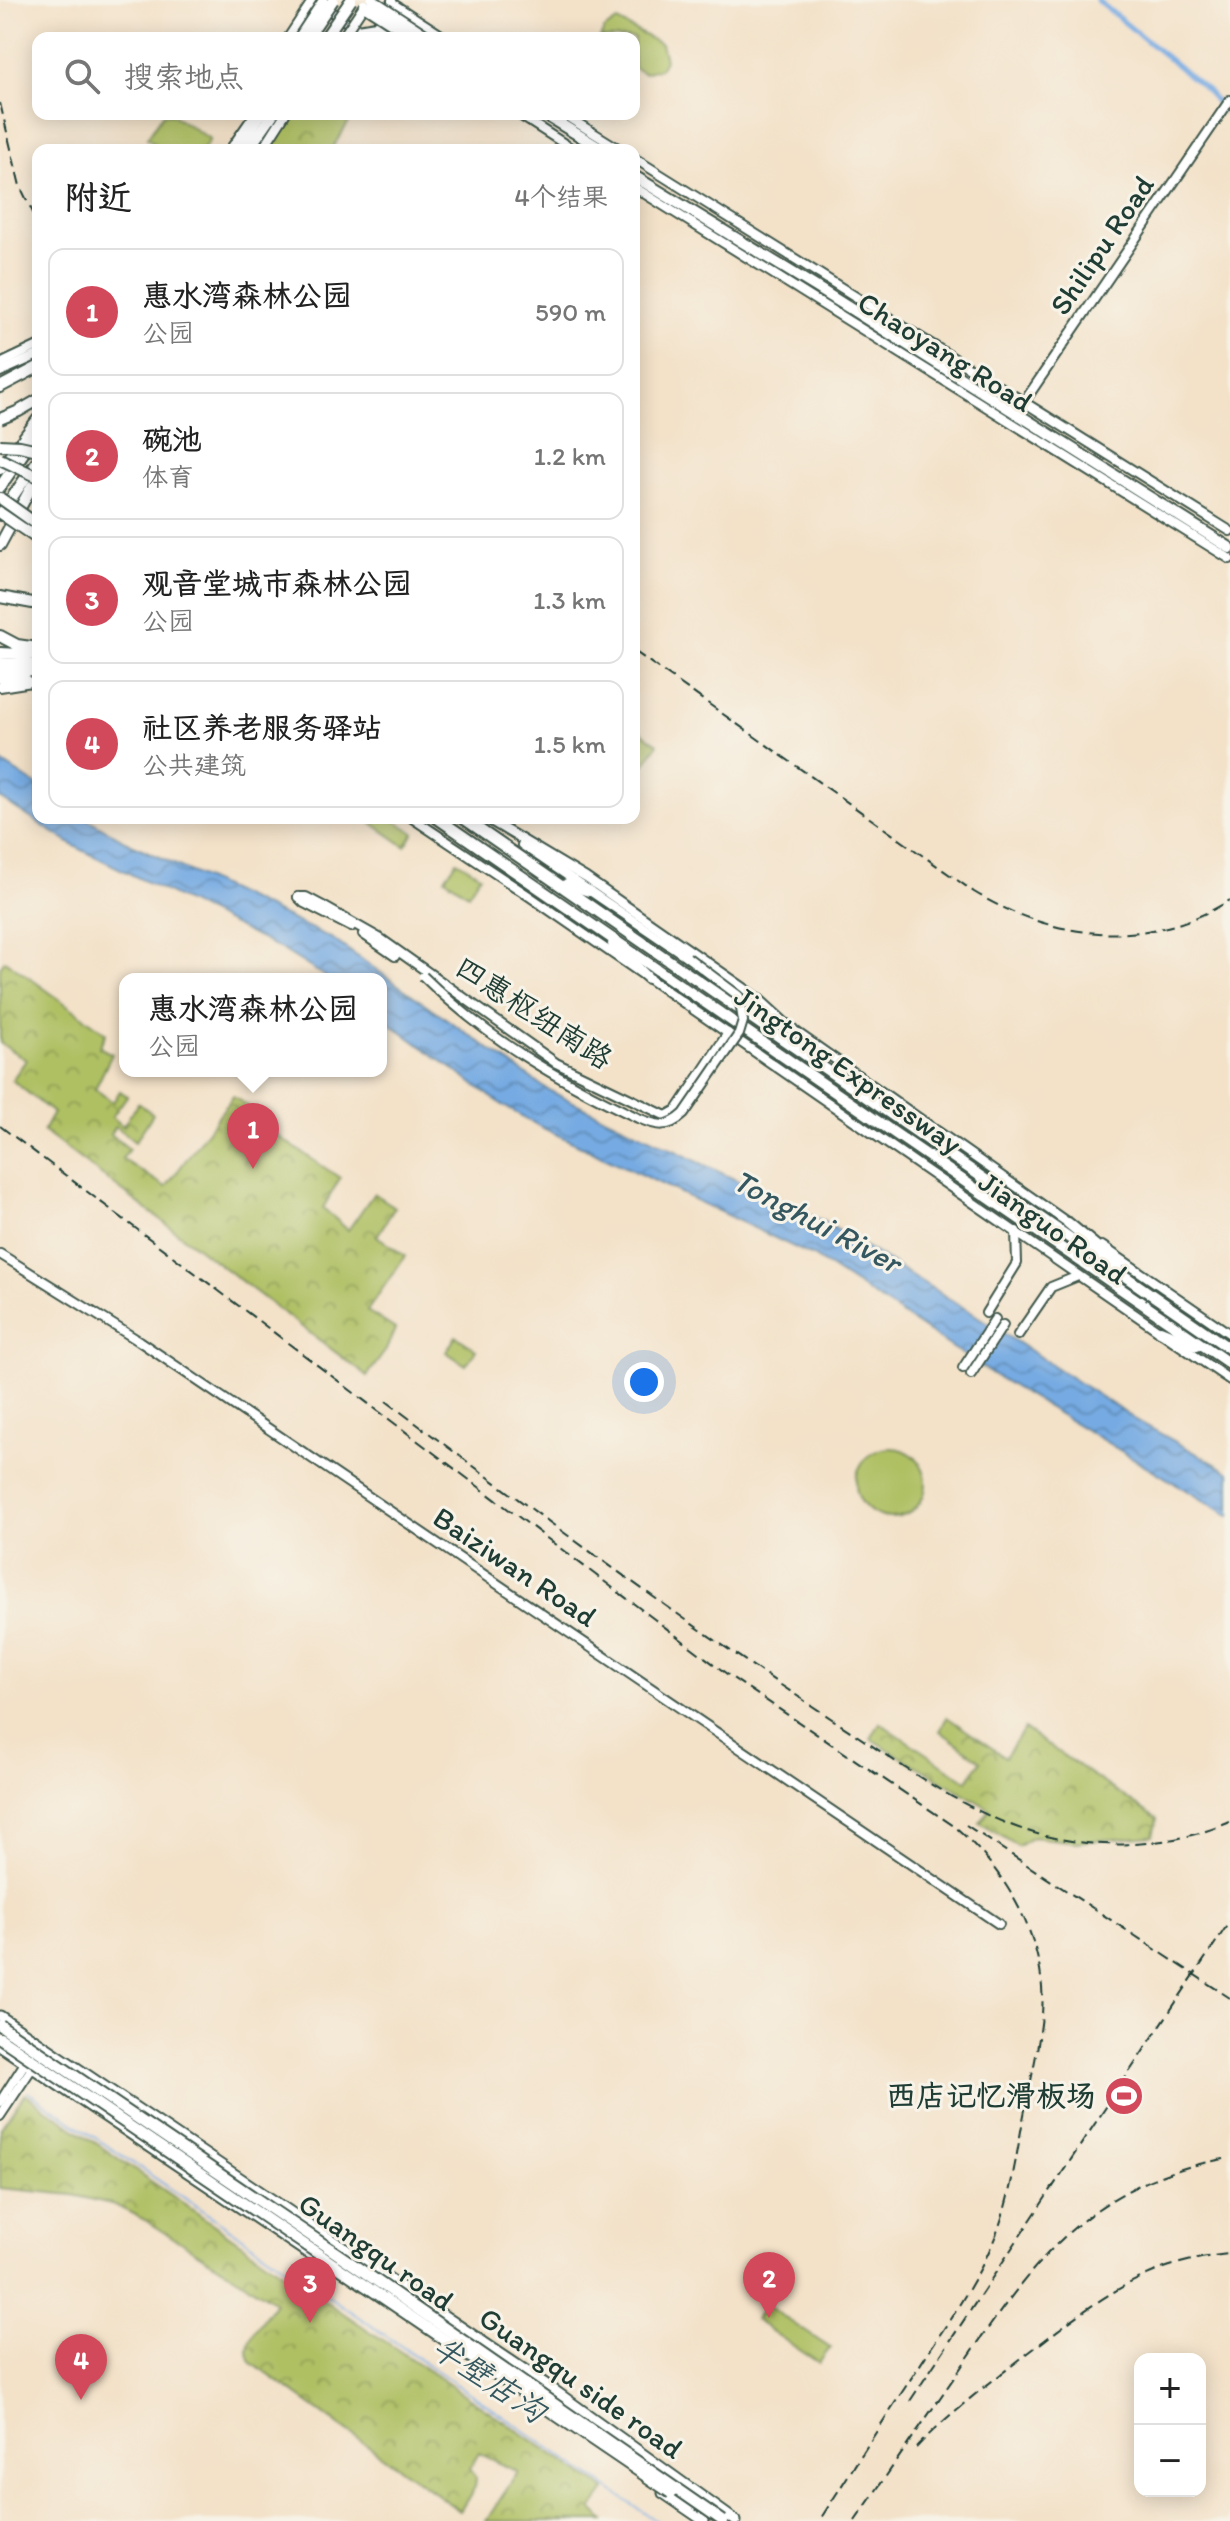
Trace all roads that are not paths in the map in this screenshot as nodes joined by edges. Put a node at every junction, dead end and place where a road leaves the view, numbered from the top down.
1 (314, 0) edge
2 (323, 0) edge
3 (333, 0) edge
4 (362, 1) edge
5 (392, 2) edge
6 (376, 26) junction
7 (357, 29) junction
8 (292, 32) edge
9 (302, 32) edge
10 (311, 32) edge
11 (331, 32) edge
12 (345, 32) edge
13 (355, 32) edge
14 (386, 32) edge
15 (406, 32) edge
16 (419, 32) edge
17 (437, 32) edge
18 (1228, 103) edge
19 (249, 120) edge
20 (258, 120) edge
21 (271, 120) edge
22 (271, 120) edge
23 (275, 120) edge
24 (281, 120) edge
25 (527, 120) edge
26 (544, 120) edge
27 (554, 120) edge
28 (573, 120) edge
29 (276, 128) junction
30 (262, 135) junction
31 (233, 144) edge
32 (243, 144) edge
33 (254, 144) edge
34 (255, 144) edge
35 (266, 144) edge
36 (565, 144) edge
37 (582, 144) edge
38 (593, 144) edge
39 (611, 144) edge
40 (640, 162) edge
41 (640, 173) edge
42 (640, 180) edge
43 (640, 191) edge
44 (32, 349) edge
45 (32, 358) edge
46 (0, 364) edge
47 (32, 370) edge
48 (0, 372) edge
49 (0, 387) edge
50 (1024, 402) junction
51 (32, 403) edge
52 (0, 419) edge
53 (32, 428) edge
54 (32, 430) edge
55 (32, 433) edge
56 (0, 445) edge
57 (32, 449) edge
58 (0, 452) edge
59 (0, 459) edge
60 (0, 469) edge
61 (32, 469) edge
62 (32, 478) edge
63 (32, 486) edge
64 (0, 487) edge
65 (32, 487) edge
66 (0, 498) edge
67 (0, 514) edge
68 (32, 521) edge
69 (0, 531) edge
70 (1230, 531) edge
71 (32, 535) edge
72 (1230, 541) edge
73 (0, 545) edge
74 (1230, 548) edge
75 (1230, 559) edge
76 (0, 597) edge
77 (32, 604) edge
78 (0, 636) edge
79 (32, 651) edge
80 (32, 651) edge
81 (0, 653) edge
82 (0, 663) edge
83 (32, 664) edge
84 (0, 672) edge
85 (32, 676) edge
86 (32, 678) edge
87 (0, 679) edge
88 (32, 679) edge
89 (0, 687) edge
90 (421, 824) edge
91 (446, 824) edge
92 (472, 824) edge
93 (495, 824) edge
94 (506, 832) junction
95 (557, 881) junction
96 (589, 891) junction
97 (592, 923) junction
98 (423, 976) junction
99 (648, 978) junction
100 (736, 1008) junction
101 (792, 1029) junction
102 (728, 1033) junction
103 (666, 1116) junction
104 (1068, 1223) junction
105 (1016, 1231) junction
106 (0, 1254) edge
107 (1078, 1276) junction
108 (986, 1313) dead end
109 (1180, 1314) junction
110 (1160, 1331) junction
111 (1230, 1334) edge
112 (1018, 1335) dead end
113 (1230, 1349) edge
114 (1217, 1355) junction
115 (1230, 1364) edge
116 (963, 1368) dead end
117 (971, 1374) dead end
118 (1230, 1380) edge
119 (999, 1924) dead end
120 (0, 2016) edge
121 (0, 2025) edge
122 (0, 2038) edge
123 (0, 2046) edge
124 (29, 2066) junction
125 (0, 2102) edge
126 (0, 2116) edge
127 (631, 2446) junction
128 (620, 2463) junction
129 (677, 2480) junction
130 (667, 2495) junction
131 (704, 2521) edge
132 (712, 2521) edge
133 (723, 2521) edge
134 (736, 2521) edge

1 - 7 street
1 - 8 street
2 - 9 street, bridge
3 - 10 highway, bridge
4 - 11 highway, bridge
4 - 12 street, bridge
4 - 15 highway, bridge
4 - 16 highway, bridge
5 - 6 street
5 - 17 street
6 - 7 street
6 - 14 street
7 - 13 street
18 - 50 street, Shilipu Road
19 - 31 highway
20 - 32 street
21 - 30 street
22 - 33 highway
23 - 29 street
24 - 29 street
25 - 36 street
26 - 37 highway
27 - 38 highway
28 - 39 street
29 - 30 street
29 - 35 street
30 - 34 street
40 - 50 street, Chaoyang Road
41 - 72 highway, Chaoyang Road
42 - 74 highway, Chaoyang Road
43 - 75 street, Chaoyang Road
44 - 46 street
45 - 48 street
47 - 49 highway
50 - 70 street, Chaoyang Road
51 - 52 highway, bridge
53 - 58 highway
54 - 60 highway
55 - 64 highway
56 - 57 highway, bridge
59 - 62 highway, bridge
61 - 67 highway
63 - 69 highway
65 - 73 highway
66 - 68 highway, bridge
67 - 71 highway, bridge
76 - 77 highway
78 - 79 highway
80 - 81 highway
82 - 83 highway
84 - 85 highway
86 - 87 street
88 - 89 street
90 - 99 street, Jianguo Road
91 - 97 highway, Jingtong Expressway
92 - 95 highway
93 - 94 street, Jianguo Road
94 - 96 street
94 - 101 street, Jianguo Road
95 - 96 highway
95 - 100 highway, Jingtong Expressway
96 - 98 street, bridge
97 - 99 highway
97 - 114 highway, Jingtong Expressway
98 - 103 street, 四惠枢纽南路
98 - 103 street, 四惠枢纽南路
99 - 102 street, Jianguo Road
100 - 101 highway
100 - 109 highway, Jingtong Expressway
101 - 104 street, Jianguo Road
102 - 103 street
102 - 105 street, Jianguo Road
104 - 109 highway
104 - 111 street, Jianguo Road
105 - 107 street, Jianguo Road
105 - 108 street
106 - 119 street, Baiziwan Road
107 - 110 street, Jianguo Road
107 - 112 street
109 - 113 highway
110 - 114 highway
110 - 118 street, Jianguo Road
114 - 115 highway, Jingtong Expressway
116 - 117 street
120 - 127 main road, Guangqu side road
121 - 133 highway, Guangqu road, bridge
122 - 132 highway, Guangqu road, bridge
123 - 124 main road, Guangqu side road
124 - 125 street
124 - 126 street
124 - 128 main road, Guangqu side road
127 - 128 street
127 - 129 main road, Guangqu side road
128 - 130 main road, Guangqu side road
129 - 130 street
129 - 134 main road, Guangqu side road
130 - 131 main road, Guangqu side road

